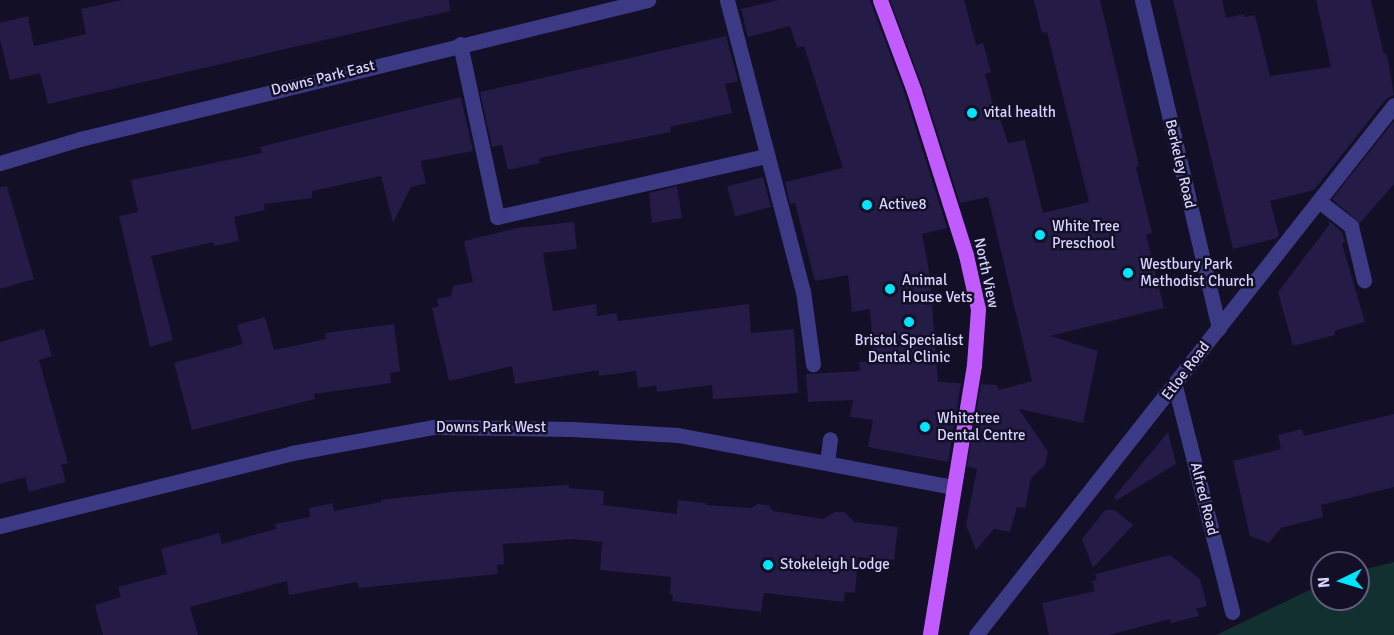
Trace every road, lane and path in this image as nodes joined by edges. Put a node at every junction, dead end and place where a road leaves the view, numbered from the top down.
1 (648, 0) edge
2 (727, 0) edge
3 (880, 0) edge
4 (1142, 0) edge
5 (460, 44) junction
6 (1394, 105) edge
7 (766, 156) junction
8 (0, 163) edge
9 (1319, 201) junction
10 (1364, 280) dead end
11 (1219, 328) junction
12 (813, 364) dead end
13 (1175, 386) junction
14 (830, 439) dead end
15 (827, 463) junction
16 (952, 487) junction
17 (0, 526) edge
18 (1232, 612) dead end
19 (930, 635) edge
20 (976, 635) edge

1 - 5 street, Downs Park East
2 - 7 street
3 - 16 main road, North View
4 - 11 street, Berkeley Road
5 - 7 street
5 - 8 street, Downs Park East
6 - 9 street, Etloe Road
7 - 12 street
9 - 10 street
9 - 11 street, Etloe Road
11 - 13 street, Etloe Road
13 - 18 street, Alfred Road
13 - 20 street, Etloe Road
14 - 15 street
15 - 16 street, Downs Park West
15 - 17 street, Downs Park West
16 - 19 main road, North View

